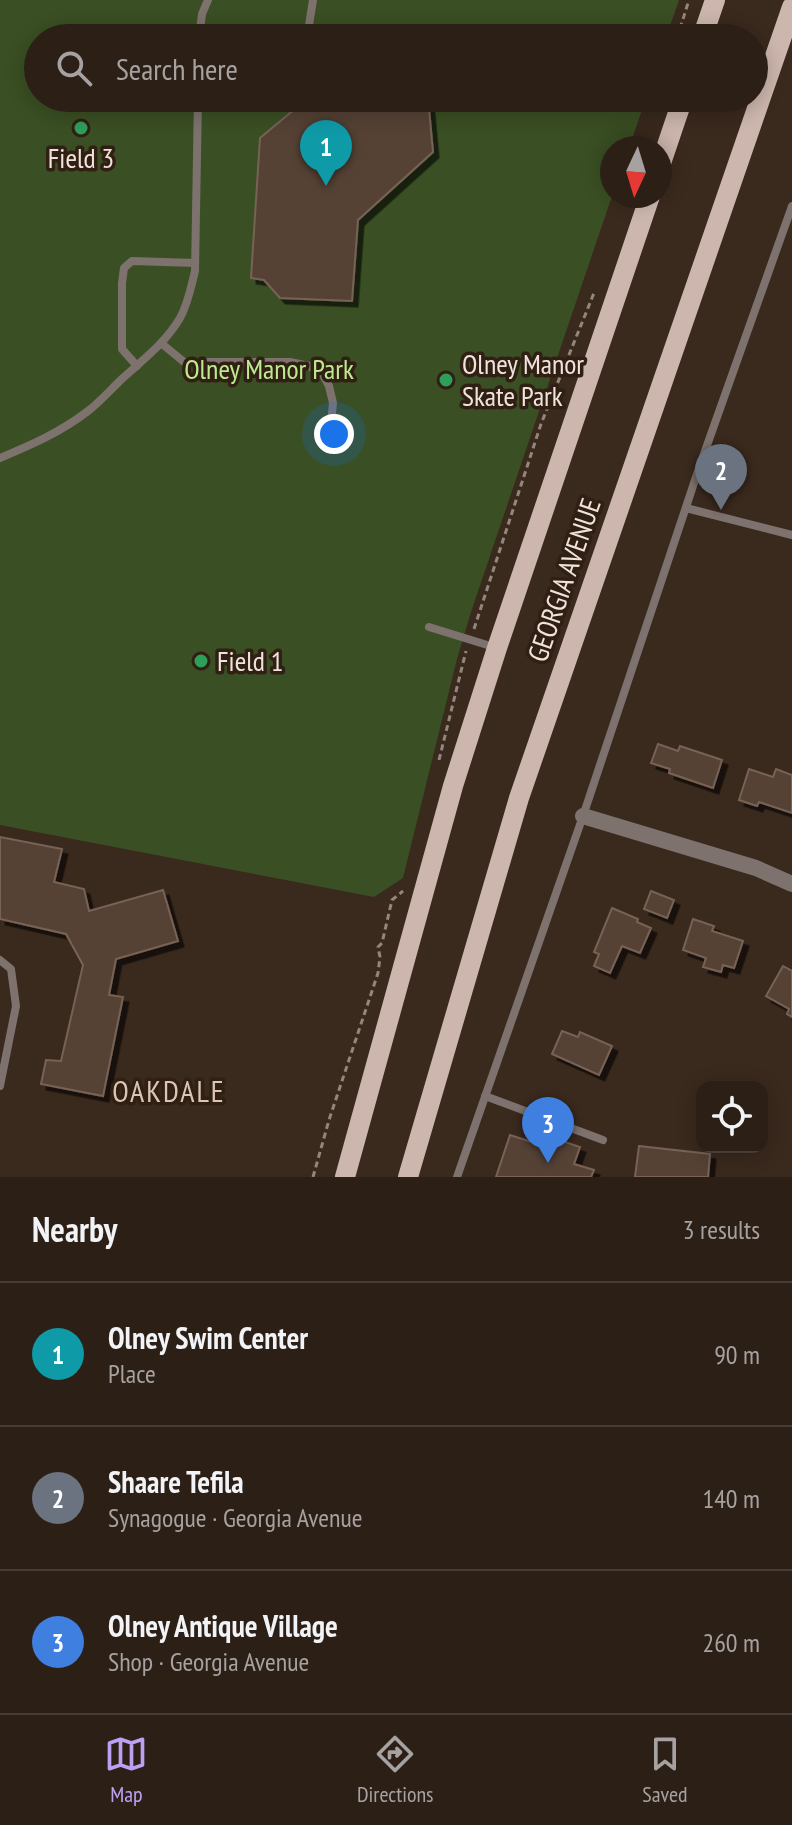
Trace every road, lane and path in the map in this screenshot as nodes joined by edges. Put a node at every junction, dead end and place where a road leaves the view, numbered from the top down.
1 (208, 0) edge
2 (313, 0) edge
3 (689, 0) edge
4 (715, 0) edge
5 (792, 7) edge
6 (201, 24) edge
7 (311, 24) edge
8 (681, 24) edge
9 (707, 24) edge
10 (768, 77) edge
11 (198, 112) edge
12 (678, 112) edge
13 (756, 112) edge
14 (670, 136) edge
15 (792, 206) edge
16 (646, 208) edge
17 (195, 263) junction
18 (161, 343) junction
19 (137, 366) junction
20 (330, 434) dead end
21 (0, 458) edge
22 (686, 508) junction
23 (792, 535) edge
24 (429, 627) dead end
25 (497, 648) junction
26 (583, 816) junction
27 (792, 884) edge
28 (0, 960) edge
29 (0, 1086) edge
30 (485, 1096) junction
31 (603, 1140) dead end
32 (345, 1177) edge
33 (408, 1177) edge
34 (457, 1177) edge

1 - 6 lane
2 - 7 lane
3 - 8 path
4 - 9 main road
5 - 10 main road, GEORGIA AVENUE
11 - 17 lane
12 - 14 main road
13 - 33 main road, GEORGIA AVENUE
15 - 22 lane
16 - 25 main road, GEORGIA AVENUE
17 - 18 lane
17 - 19 lane
18 - 19 lane
18 - 20 lane
19 - 21 lane
22 - 23 lane
22 - 26 lane
24 - 25 lane
25 - 32 main road, GEORGIA AVENUE
26 - 27 street
26 - 30 lane
28 - 29 lane
30 - 31 lane
30 - 34 lane

